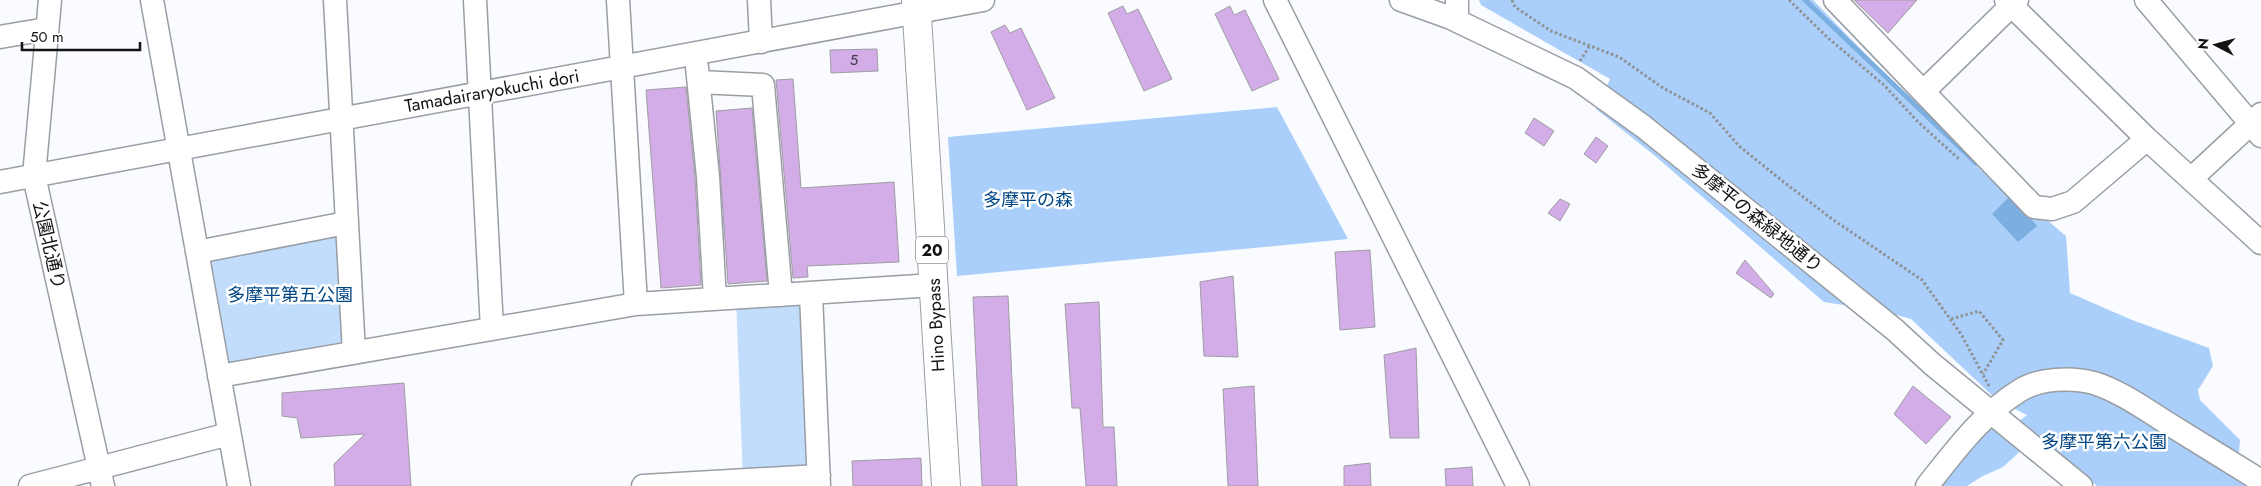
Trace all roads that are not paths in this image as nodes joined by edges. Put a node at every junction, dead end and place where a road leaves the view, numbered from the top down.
1 (50, 0) edge
2 (152, 0) edge
3 (336, 0) edge
4 (475, 0) edge
5 (618, 0) edge
6 (759, 0) edge
7 (983, 0) edge
8 (1275, 0) edge
9 (1401, 0) edge
10 (1835, 0) edge
11 (2146, 0) edge
12 (2012, 2) edge
13 (917, 5) edge
14 (1457, 10) edge
15 (47, 29) junction
16 (0, 37) edge
17 (762, 42) junction
18 (695, 53) junction
19 (621, 67) junction
20 (699, 82) junction
21 (1924, 91) junction
22 (480, 93) junction
23 (342, 118) junction
24 (2258, 125) edge
25 (2147, 140) junction
26 (179, 150) junction
27 (34, 176) junction
28 (2191, 180) junction
29 (0, 182) edge
30 (346, 223) junction
31 (2261, 243) edge
32 (197, 252) junction
33 (934, 285) junction
34 (811, 293) junction
35 (781, 295) junction
36 (715, 299) junction
37 (636, 304) junction
38 (492, 328) junction
39 (354, 353) junction
40 (219, 376) junction
41 (1989, 411) junction
42 (229, 434) junction
43 (101, 477) edge
44 (819, 481) edge
45 (2261, 481) edge
46 (725, 484) edge
47 (30, 486) edge
48 (239, 486) edge
49 (643, 486) edge
50 (946, 486) edge
51 (1518, 486) edge
52 (1927, 486) edge
53 (2081, 486) edge

1 - 15 street, 公園北通り
2 - 26 street
3 - 23 street
4 - 22 street
5 - 19 street
6 - 17 street
7 - 13 street, Tamadairaryokuchi dori
8 - 51 street
9 - 14 street, 多摩平の森緑地通り
10 - 21 street
11 - 24 street
12 - 21 street
12 - 25 street
13 - 17 street, Tamadairaryokuchi dori
13 - 33 highway, Hino Bypass / 20
14 - 41 street, 多摩平の森緑地通り
15 - 16 street
15 - 27 street, 公園北通り
17 - 18 street, Tamadairaryokuchi dori
18 - 19 street, Tamadairaryokuchi dori
18 - 20 street
19 - 22 street, Tamadairaryokuchi dori
19 - 37 street
20 - 35 street
20 - 36 street
21 - 25 street
22 - 23 street, Tamadairaryokuchi dori
22 - 38 street
23 - 26 street, Tamadairaryokuchi dori
23 - 30 street
24 - 28 street
25 - 28 street
26 - 27 street, Tamadairaryokuchi dori
26 - 32 street
27 - 29 street, Tamadairaryokuchi dori
27 - 43 street, 公園北通り
28 - 31 street
30 - 32 street
30 - 39 street
32 - 40 street
33 - 34 street
33 - 50 highway, Hino Bypass / 20
34 - 35 street
34 - 44 street
35 - 36 street
36 - 37 street
37 - 38 street
38 - 39 street
39 - 40 street
40 - 42 street
41 - 45 street
41 - 52 street
41 - 53 street, 多摩平の森緑地通り
42 - 43 street
42 - 48 street
43 - 47 street
44 - 46 street
46 - 49 street

